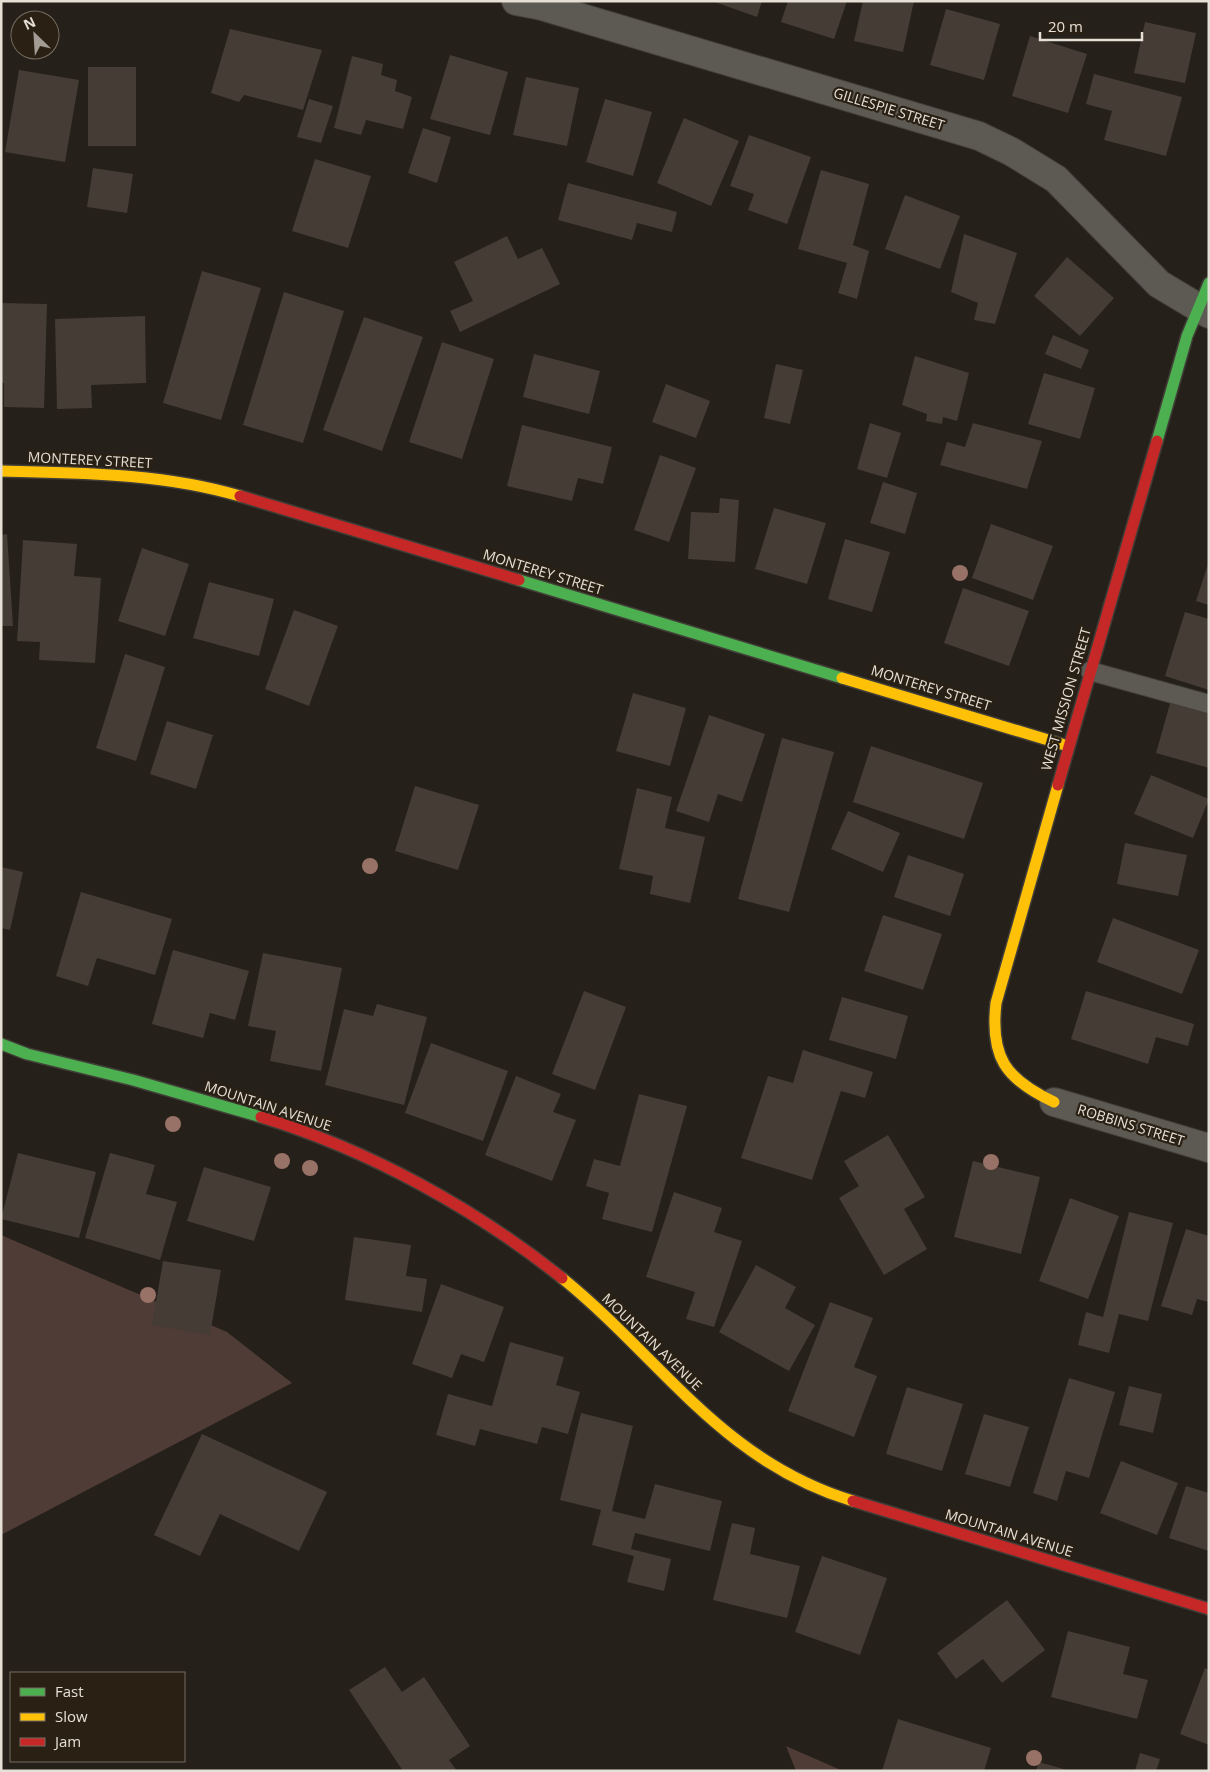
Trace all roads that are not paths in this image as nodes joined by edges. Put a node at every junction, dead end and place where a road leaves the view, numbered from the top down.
1 (516, 1) edge
2 (1209, 282) edge
3 (1203, 311) edge
4 (1, 471) edge
5 (1090, 671) junction
6 (1209, 704) edge
7 (1068, 746) junction
8 (1, 1044) edge
9 (1054, 1102) joint
10 (1209, 1148) edge
11 (1209, 1609) edge

1 - 3 street, GILLESPIE STREET
2 - 3 street, WEST MISSION STREET
3 - 5 street, WEST MISSION STREET
4 - 7 street, MONTEREY STREET
5 - 6 lane
5 - 7 street, WEST MISSION STREET
7 - 9 street, WEST MISSION STREET
8 - 11 street, MOUNTAIN AVENUE
9 - 10 street, ROBBINS STREET

